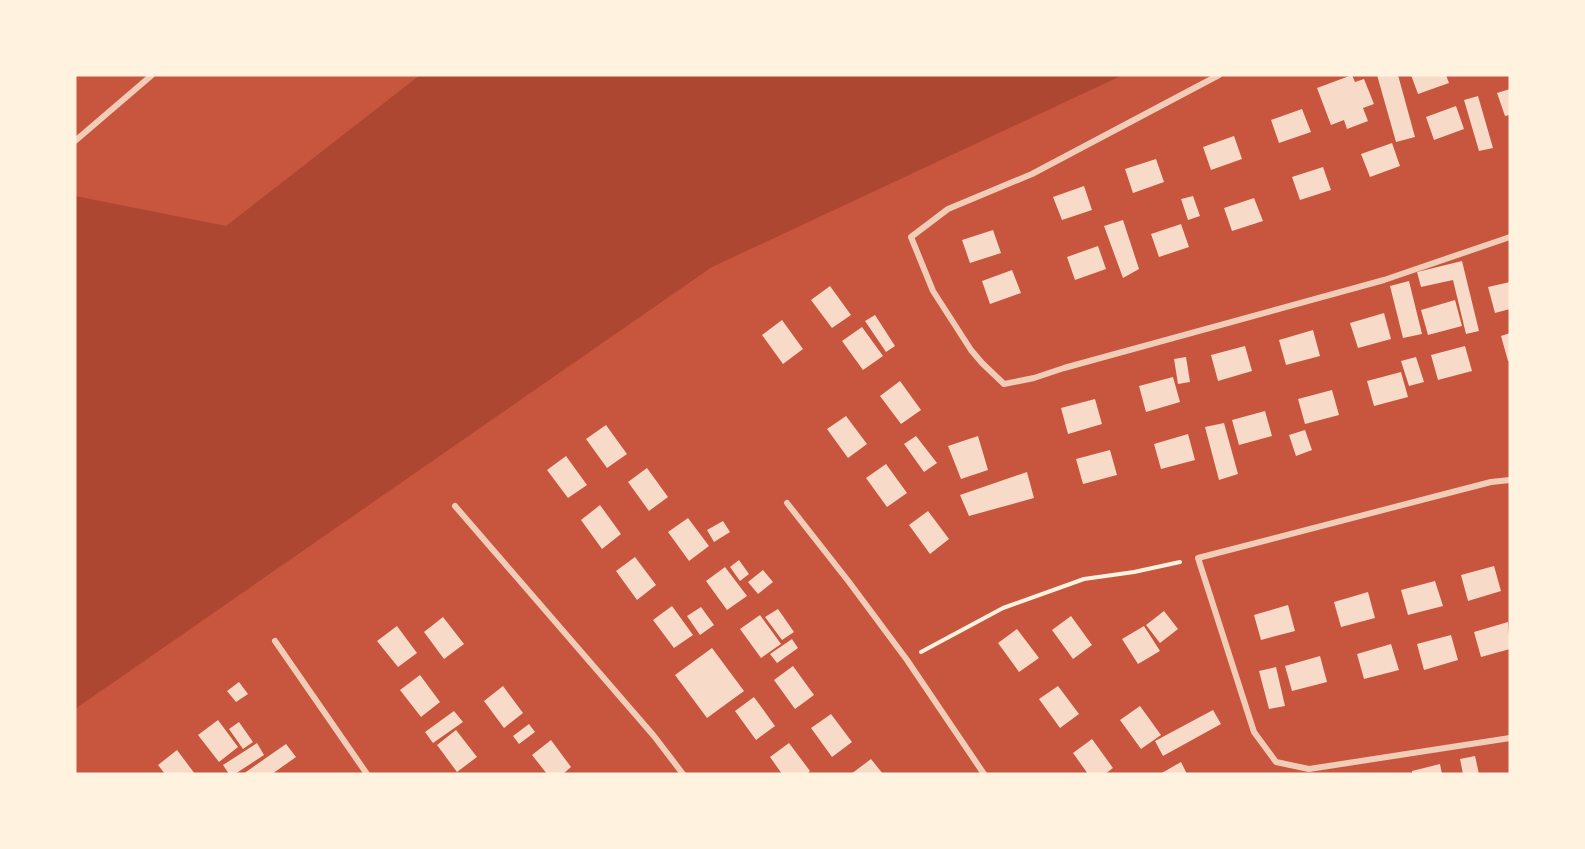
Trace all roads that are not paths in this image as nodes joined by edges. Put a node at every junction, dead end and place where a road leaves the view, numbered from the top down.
1 (152, 75) edge
2 (1219, 75) edge
3 (75, 141) edge
4 (1510, 237) edge
5 (1510, 480) edge
6 (787, 503) dead end
7 (455, 506) dead end
8 (275, 641) dead end
9 (1510, 738) edge
10 (367, 774) edge
11 (683, 774) edge
12 (984, 774) edge

1 - 3 street
2 - 4 street
5 - 9 street
6 - 12 street
7 - 11 street
8 - 10 street

